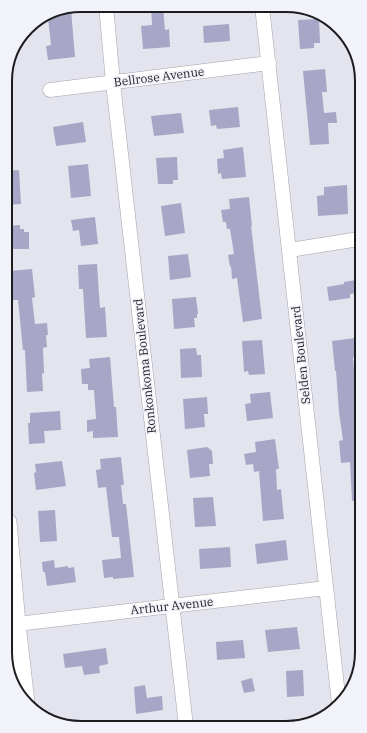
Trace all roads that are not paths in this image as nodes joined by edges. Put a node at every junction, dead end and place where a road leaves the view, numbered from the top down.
1 (107, 12) edge
2 (263, 12) edge
3 (269, 63) junction
4 (113, 83) junction
5 (50, 90) dead end
6 (355, 240) edge
7 (290, 250) junction
8 (12, 567) edge
9 (326, 588) junction
10 (172, 606) junction
11 (17, 624) junction
12 (25, 692) edge
13 (338, 697) edge
14 (185, 721) edge

1 - 4 street, Ronkonkoma Boulevard
2 - 3 street, Selden Boulevard
3 - 4 street, Bellrose Avenue
3 - 7 street, Selden Boulevard
4 - 5 street, Bellrose Avenue
4 - 10 street, Ronkonkoma Boulevard
6 - 7 street
7 - 9 street, Selden Boulevard
8 - 11 street
9 - 10 street, Arthur Avenue
9 - 13 street, Selden Boulevard
10 - 11 street, Arthur Avenue
10 - 14 street, Ronkonkoma Boulevard
11 - 12 street

